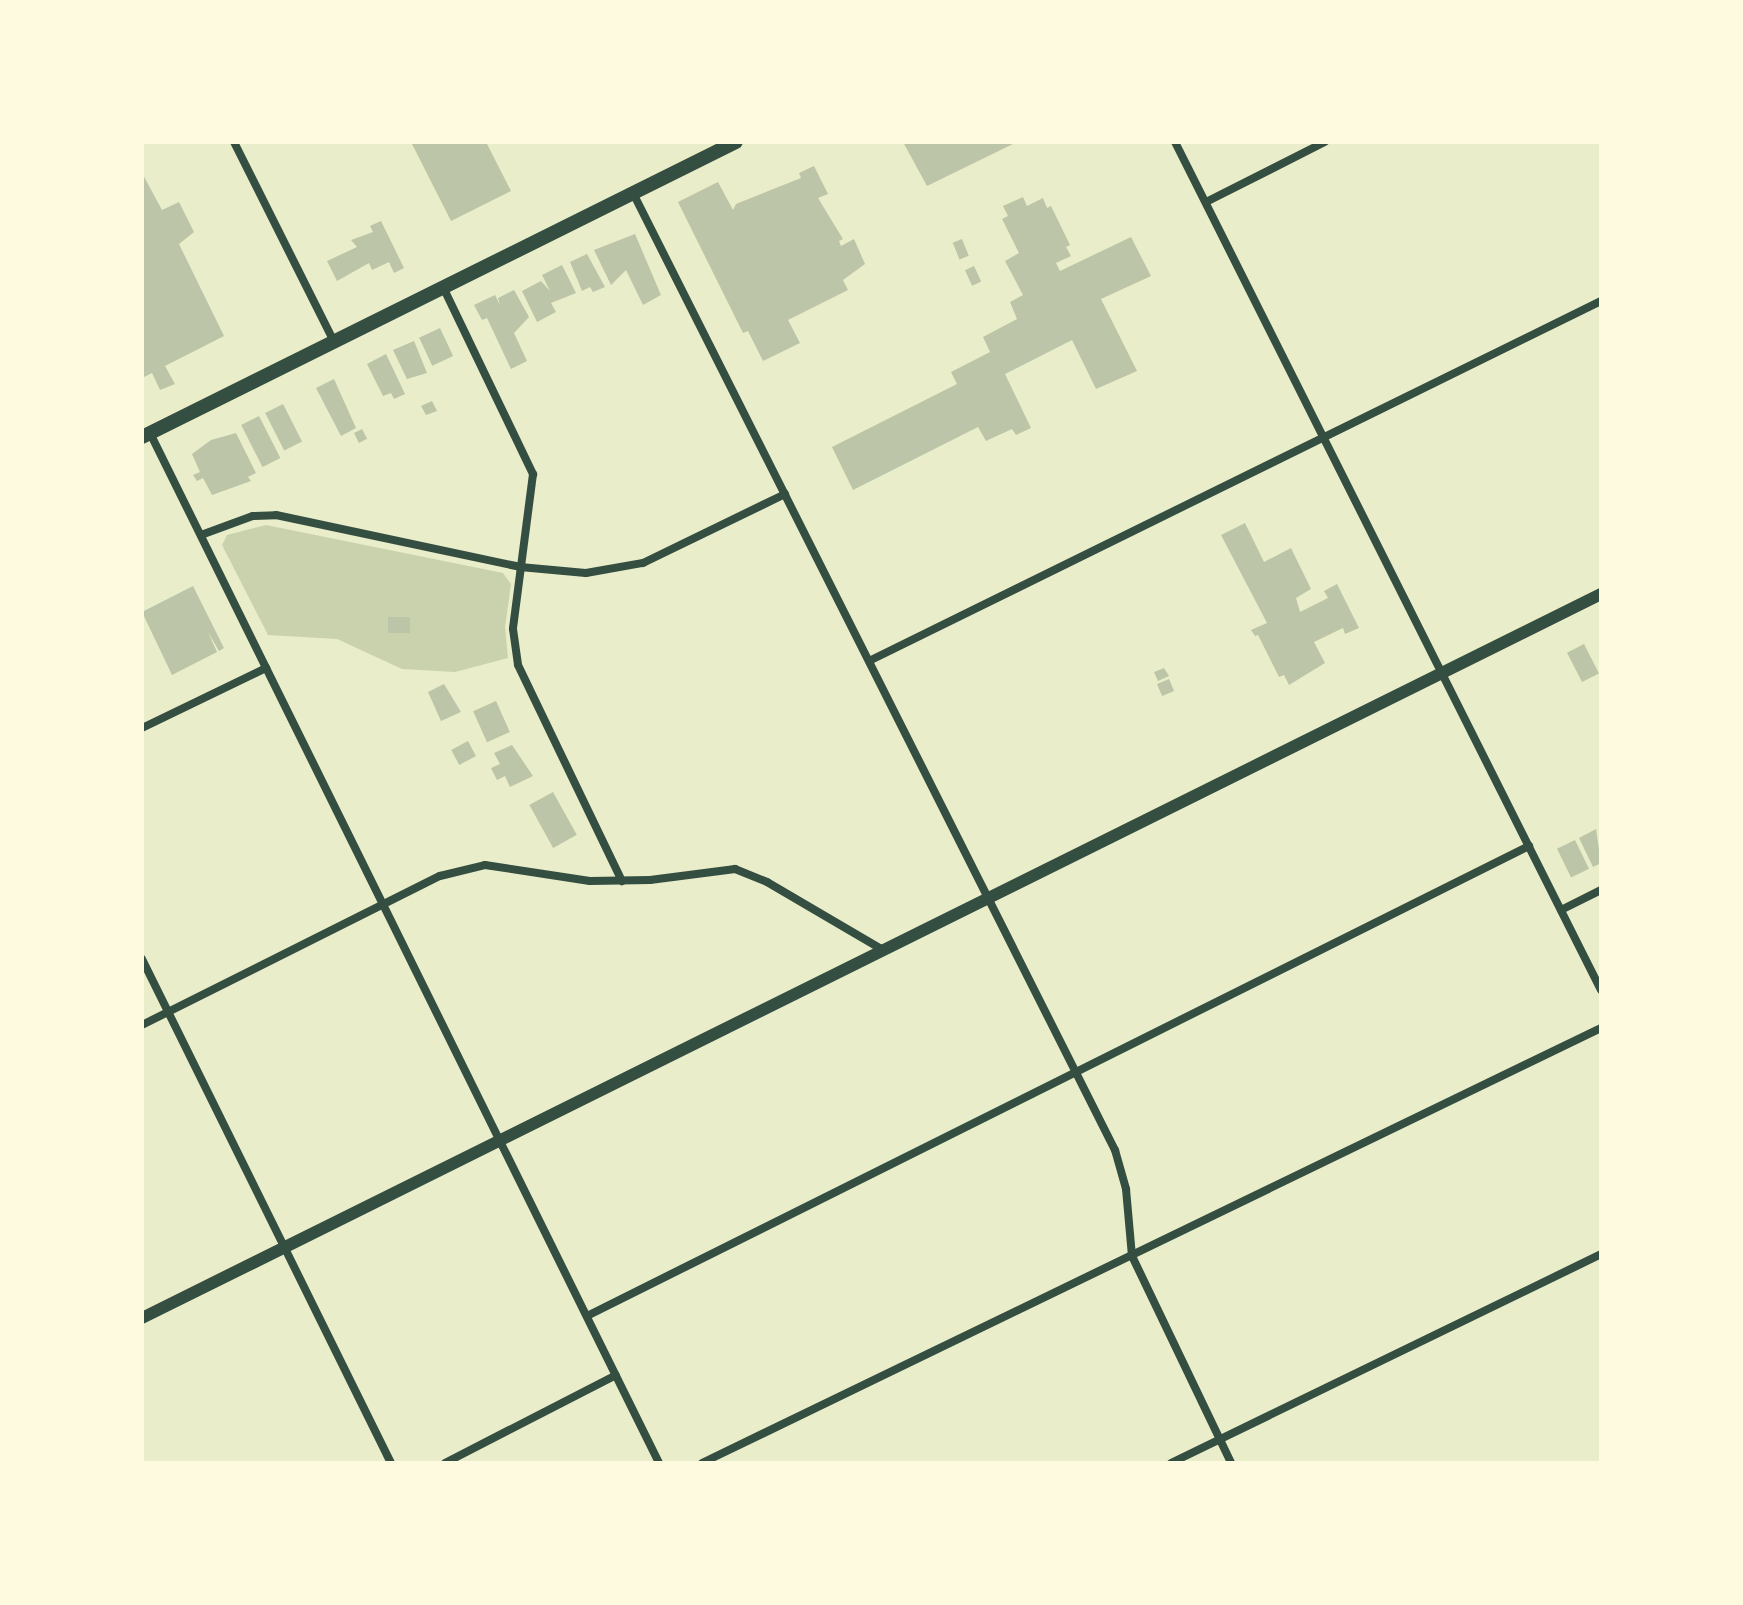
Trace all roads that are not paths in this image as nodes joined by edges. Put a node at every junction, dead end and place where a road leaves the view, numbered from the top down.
1 (234, 142) edge
2 (736, 142) edge
3 (1175, 142) edge
4 (1325, 142) edge
5 (633, 193) junction
6 (1206, 202) junction
7 (443, 287) junction
8 (1601, 301) edge
9 (334, 342) junction
10 (146, 435) edge
11 (1324, 437) junction
12 (785, 494) junction
13 (201, 535) junction
14 (520, 567) junction
15 (1601, 594) edge
16 (869, 661) junction
17 (266, 668) junction
18 (1442, 673) junction
19 (142, 728) edge
20 (1529, 846) junction
21 (622, 881) junction
22 (1601, 890) edge
23 (988, 898) junction
24 (383, 906) junction
25 (1561, 910) junction
26 (883, 950) junction
27 (142, 959) edge
28 (1601, 990) edge
29 (169, 1012) junction
30 (142, 1025) edge
31 (1601, 1028) edge
32 (1075, 1071) junction
33 (500, 1140) junction
34 (285, 1247) junction
35 (1601, 1254) edge
36 (1132, 1256) junction
37 (587, 1316) junction
38 (142, 1318) edge
39 (616, 1375) junction
40 (1220, 1440) junction
41 (391, 1463) edge
42 (445, 1463) edge
43 (659, 1463) edge
44 (702, 1463) edge
45 (1171, 1463) edge
46 (1231, 1463) edge

1 - 9 street
2 - 5 main road
3 - 6 street
4 - 6 street
5 - 7 main road
5 - 12 street
6 - 11 street
7 - 9 main road
7 - 14 street
8 - 11 street
9 - 10 main road
10 - 13 street
11 - 16 street
11 - 18 street
12 - 14 street
12 - 16 street
13 - 14 street
13 - 17 street
14 - 21 street
15 - 18 street
16 - 23 street
17 - 19 street
17 - 24 street
18 - 20 street
18 - 23 street
20 - 25 street
20 - 32 street
21 - 24 street
21 - 26 street
22 - 25 street
23 - 26 street
23 - 32 street
24 - 29 street
24 - 33 street
25 - 28 street
26 - 33 street
27 - 29 street
29 - 30 street
29 - 34 street
31 - 36 street
32 - 36 street
32 - 37 street
33 - 34 street
33 - 37 street
34 - 38 street
34 - 41 street
35 - 40 street
36 - 40 street
36 - 44 street
37 - 39 street
39 - 42 street
39 - 43 street
40 - 45 street
40 - 46 street

